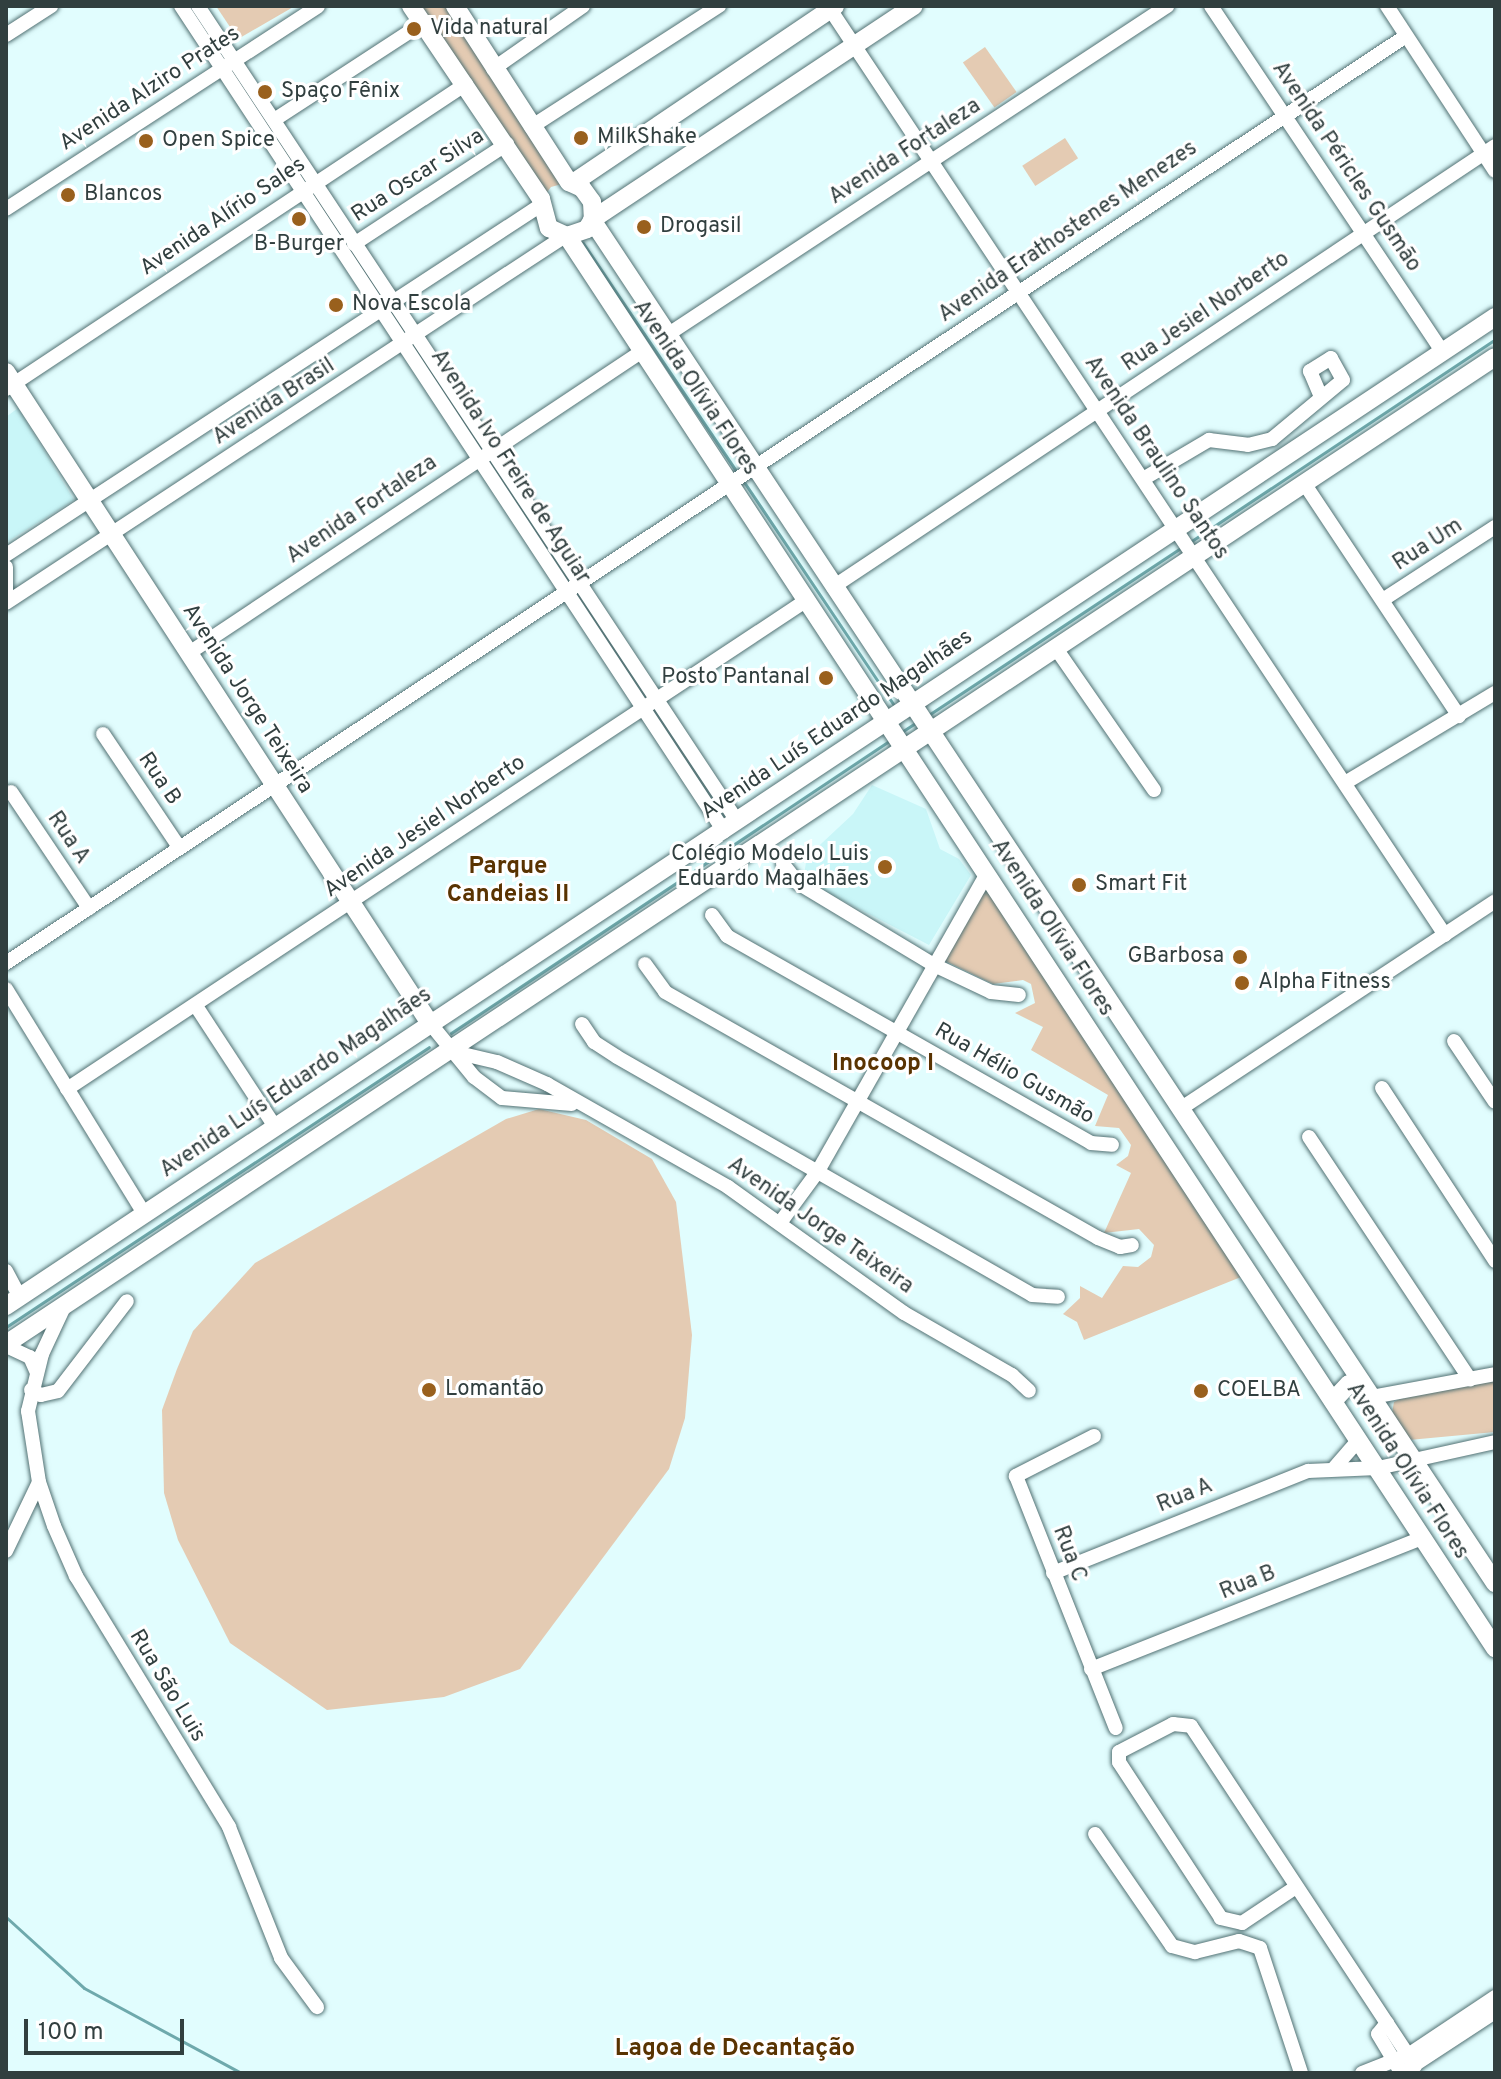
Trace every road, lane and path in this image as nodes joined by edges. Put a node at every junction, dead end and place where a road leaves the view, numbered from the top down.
1 (181, 6) edge
2 (198, 6) edge
3 (318, 6) edge
4 (411, 6) edge
5 (455, 6) edge
6 (583, 6) edge
7 (719, 6) edge
8 (914, 6) edge
9 (1167, 6) edge
10 (1211, 6) edge
11 (1387, 6) edge
12 (47, 7) edge
13 (831, 7) edge
14 (423, 23) junction
15 (6, 35) edge
16 (1406, 36) junction
17 (855, 44) junction
18 (228, 64) junction
19 (493, 69) junction
20 (466, 84) junction
21 (1284, 114) junction
22 (274, 120) junction
23 (531, 127) junction
24 (507, 144) junction
25 (1489, 150) edge
26 (934, 161) junction
27 (1495, 171) edge
28 (571, 182) junction
29 (307, 186) junction
30 (541, 202) junction
31 (6, 209) edge
32 (593, 220) junction
33 (1365, 232) junction
34 (564, 236) junction
35 (354, 244) junction
36 (1019, 291) junction
37 (387, 306) junction
38 (1495, 317) edge
39 (667, 335) junction
40 (410, 341) junction
41 (641, 352) junction
42 (1443, 353) junction
43 (1495, 357) edge
44 (9, 382) edge
45 (1321, 397) dead end
46 (1097, 411) junction
47 (486, 455) junction
48 (755, 468) junction
49 (1143, 479) junction
50 (730, 483) junction
51 (1304, 483) junction
52 (89, 500) junction
53 (1495, 527) edge
54 (1177, 531) junction
55 (113, 537) junction
56 (1191, 551) junction
57 (6, 555) edge
58 (6, 567) edge
59 (577, 582) junction
60 (833, 587) junction
61 (564, 591) junction
62 (1384, 599) junction
63 (807, 600) junction
64 (6, 601) edge
65 (1055, 647) junction
66 (189, 653) junction
67 (1495, 693) edge
68 (657, 700) junction
69 (912, 704) junction
70 (642, 709) junction
71 (1459, 716) junction
72 (888, 722) junction
73 (931, 732) junction
74 (103, 734) dead end
75 (906, 749) junction
76 (1345, 783) junction
77 (275, 785) junction
78 (1154, 790) dead end
79 (11, 792) dead end
80 (730, 826) junction
81 (179, 847) junction
82 (783, 864) dead end
83 (987, 874) junction
84 (1043, 898) junction
85 (1495, 901) edge
86 (353, 902) junction
87 (89, 908) junction
88 (712, 915) dead end
89 (1019, 922) junction
90 (1066, 934) junction
91 (1445, 935) junction
92 (1038, 950) junction
93 (6, 963) edge
94 (645, 964) dead end
95 (934, 965) junction
96 (6, 989) edge
97 (1019, 995) dead end
98 (196, 1006) junction
99 (429, 1022) junction
100 (582, 1024) dead end
101 (896, 1032) junction
102 (1454, 1041) dead end
103 (452, 1054) junction
104 (510, 1067) junction
105 (1382, 1088) dead end
106 (67, 1089) junction
107 (502, 1098) junction
108 (858, 1102) junction
109 (1495, 1102) edge
110 (580, 1106) junction
111 (1180, 1109) junction
112 (274, 1125) junction
113 (1309, 1137) dead end
114 (1112, 1145) dead end
115 (818, 1171) junction
116 (144, 1213) junction
117 (780, 1223) junction
118 (1132, 1245) dead end
119 (1495, 1261) edge
120 (6, 1271) edge
121 (1058, 1297) dead end
122 (127, 1301) dead end
123 (13, 1302) edge
124 (63, 1309) junction
125 (6, 1345) edge
126 (37, 1373) junction
127 (1495, 1374) edge
128 (1470, 1379) junction
129 (31, 1390) junction
130 (1367, 1390) junction
131 (1029, 1391) dead end
132 (1333, 1401) junction
133 (1094, 1436) dead end
134 (1358, 1441) junction
135 (1495, 1442) edge
136 (1414, 1458) junction
137 (1335, 1467) junction
138 (1378, 1468) junction
139 (39, 1482) junction
140 (1422, 1538) junction
141 (6, 1551) edge
142 (1053, 1573) junction
143 (1495, 1583) edge
144 (1495, 1648) edge
145 (1091, 1669) junction
146 (1116, 1728) dead end
147 (1095, 1834) dead end
148 (1293, 1889) junction
149 (1495, 1997) edge
150 (317, 2007) dead end
151 (1495, 2012) edge
152 (1404, 2066) edge
153 (1301, 2073) edge
154 (1362, 2073) edge

1 - 18 street, Avenida Ivo Freire de Aguiar
2 - 18 street, Avenida Ivo Freire de Aguiar
3 - 18 street, Avenida Alziro Prates
4 - 14 main road, Avenida Olívia Flores
5 - 19 main road, Avenida Olívia Flores
6 - 19 street
7 - 23 street
8 - 17 main road, Avenida Brasil
9 - 26 street, Avenida Fortaleza
10 - 21 street, Avenida Péricles Gusmão
11 - 16 street
12 - 15 street
13 - 17 street, Avenida Braulino Santos
13 - 28 main road, Avenida Brasil
14 - 20 main road, Avenida Olívia Flores
14 - 22 street
16 - 21 street, Avenida Erathostenes Menezes
16 - 25 street
17 - 26 street, Avenida Braulino Santos
17 - 32 main road, Avenida Brasil
18 - 22 street, Avenida Ivo Freire de Aguiar
18 - 29 street, Avenida Ivo Freire de Aguiar
18 - 31 street, Avenida Alziro Prates
19 - 23 main road, Avenida Olívia Flores
20 - 24 main road, Avenida Olívia Flores
20 - 29 street, Avenida Alírio Sales
21 - 33 street, Avenida Péricles Gusmão
21 - 36 street, Avenida Erathostenes Menezes
22 - 29 street, Avenida Ivo Freire de Aguiar
23 - 28 main road, Avenida Olívia Flores
24 - 30 main road, Avenida Olívia Flores
24 - 35 street, Rua Oscar Silva
25 - 27 street
25 - 33 street, Rua Jesiel Norberto
26 - 36 street, Avenida Braulino Santos
26 - 39 street, Avenida Fortaleza
28 - 30 main road, Avenida Brasil
28 - 32 main road, Avenida Olívia Flores
29 - 35 street, Avenida Ivo Freire de Aguiar
29 - 37 street, Avenida Ivo Freire de Aguiar
29 - 44 street, Avenida Alírio Sales
30 - 34 main road, Avenida Olívia Flores
30 - 37 street, Avenida Brasil
32 - 34 main road, Avenida Brasil
32 - 39 main road, Avenida Olívia Flores
33 - 42 street, Avenida Péricles Gusmão
33 - 46 street, Rua Jesiel Norberto
34 - 40 street, Avenida Brasil
34 - 41 main road, Avenida Olívia Flores
35 - 37 street, Avenida Ivo Freire de Aguiar
36 - 46 street, Avenida Braulino Santos
36 - 48 street, Avenida Erathostenes Menezes
37 - 40 street, Avenida Ivo Freire de Aguiar
37 - 52 street, Avenida Brasil
38 - 42 main road, Avenida Luís Eduardo Magalhães
39 - 48 main road, Avenida Olívia Flores
40 - 47 street, Avenida Ivo Freire de Aguiar
40 - 55 street, Avenida Brasil
41 - 47 street, Avenida Fortaleza
41 - 50 main road, Avenida Olívia Flores
42 - 54 main road, Avenida Luís Eduardo Magalhães
43 - 51 main road
44 - 52 main road, Avenida Jorge Teixeira
45 - 49 street
46 - 49 street, Avenida Braulino Santos
46 - 60 street, Rua Jesiel Norberto
47 - 59 street, Avenida Ivo Freire de Aguiar
47 - 61 street, Avenida Ivo Freire de Aguiar
47 - 66 street, Avenida Fortaleza
48 - 50 street, Avenida Erathostenes Menezes
48 - 60 main road, Avenida Olívia Flores
49 - 54 street, Avenida Braulino Santos
50 - 59 street
50 - 63 main road, Avenida Olívia Flores
51 - 56 main road
51 - 62 street
52 - 55 main road, Avenida Jorge Teixeira
52 - 57 street, Avenida Brasil
53 - 62 street, Rua Um
54 - 56 street, Avenida Braulino Santos
54 - 69 main road, Avenida Luís Eduardo Magalhães
55 - 64 street, Avenida Brasil
55 - 66 main road, Avenida Jorge Teixeira
56 - 65 main road
56 - 76 street, Avenida Braulino Santos
58 - 64 street
59 - 61 street
59 - 68 street, Avenida Ivo Freire de Aguiar
60 - 69 main road, Avenida Olívia Flores
61 - 70 street, Avenida Ivo Freire de Aguiar
61 - 77 street
62 - 71 street
63 - 68 street, Avenida Jesiel Norberto
63 - 72 main road, Avenida Olívia Flores
65 - 73 main road
65 - 78 street
66 - 77 main road, Avenida Jorge Teixeira
67 - 71 street
68 - 70 street, Avenida Jesiel Norberto
68 - 80 street, Avenida Ivo Freire de Aguiar
69 - 72 main road, Avenida Luís Eduardo Magalhães
69 - 73 main road, Avenida Olívia Flores
70 - 80 street, Avenida Ivo Freire de Aguiar
70 - 86 street, Avenida Jesiel Norberto
71 - 76 street
72 - 75 main road, Avenida Olívia Flores
72 - 80 main road, Avenida Luís Eduardo Magalhães
73 - 75 main road
73 - 84 main road, Avenida Olívia Flores
74 - 81 street, Rua B
75 - 83 main road, Avenida Olívia Flores
75 - 103 main road
76 - 91 street, Avenida Braulino Santos
77 - 81 street
77 - 86 main road, Avenida Jorge Teixeira
79 - 87 street, Rua A
80 - 99 main road, Avenida Luís Eduardo Magalhães
81 - 87 street
82 - 95 street
83 - 89 main road, Avenida Olívia Flores
83 - 95 street
84 - 89 main road
84 - 90 main road, Avenida Olívia Flores
85 - 91 street
86 - 98 street, Avenida Jesiel Norberto
86 - 99 main road, Avenida Jorge Teixeira
87 - 93 street
88 - 101 street, Rua Hélio Gusmão
89 - 92 main road, Avenida Olívia Flores
90 - 92 main road
90 - 111 main road, Avenida Olívia Flores
91 - 111 street
92 - 132 main road, Avenida Olívia Flores
94 - 108 street
95 - 97 street
95 - 101 street
96 - 106 street
98 - 106 street, Avenida Jesiel Norberto
98 - 112 street
99 - 103 street, Avenida Jorge Teixeira
99 - 112 main road, Avenida Luís Eduardo Magalhães
100 - 115 street
101 - 108 street
101 - 114 street, Rua Hélio Gusmão
102 - 109 street
103 - 104 street, Avenida Jorge Teixeira
103 - 107 street, Avenida Jorge Teixeira
103 - 124 main road
104 - 107 street
104 - 110 street, Avenida Jorge Teixeira
105 - 119 street
106 - 116 street
107 - 110 street, Avenida Jorge Teixeira
108 - 115 street
108 - 118 street
110 - 117 street, Avenida Jorge Teixeira
111 - 130 main road, Avenida Olívia Flores
112 - 116 main road, Avenida Luís Eduardo Magalhães
113 - 128 street
115 - 117 street
115 - 121 street
116 - 123 main road, Avenida Luís Eduardo Magalhães
117 - 131 street, Avenida Jorge Teixeira
120 - 123 street
122 - 129 street
124 - 125 main road
124 - 126 street, Rua São Luis
125 - 126 street
126 - 129 street, Rua São Luis
127 - 128 street
128 - 130 street
129 - 139 street, Rua São Luis
130 - 132 main road
130 - 136 main road, Avenida Olívia Flores
132 - 134 main road, Avenida Olívia Flores
133 - 142 street, Rua C
134 - 137 street
134 - 138 main road, Avenida Olívia Flores
135 - 136 street, Rua A
136 - 138 street, Rua A
136 - 143 main road, Avenida Olívia Flores
137 - 138 street, Rua A
137 - 142 street, Rua A
138 - 140 main road, Avenida Olívia Flores
139 - 141 street
139 - 150 street, Rua São Luis
140 - 144 main road, Avenida Olívia Flores
140 - 145 street, Rua B
142 - 145 street, Rua C
145 - 146 street, Rua C
147 - 153 street
148 - 148 street
148 - 152 street
149 - 152 street
151 - 152 street
152 - 154 street

